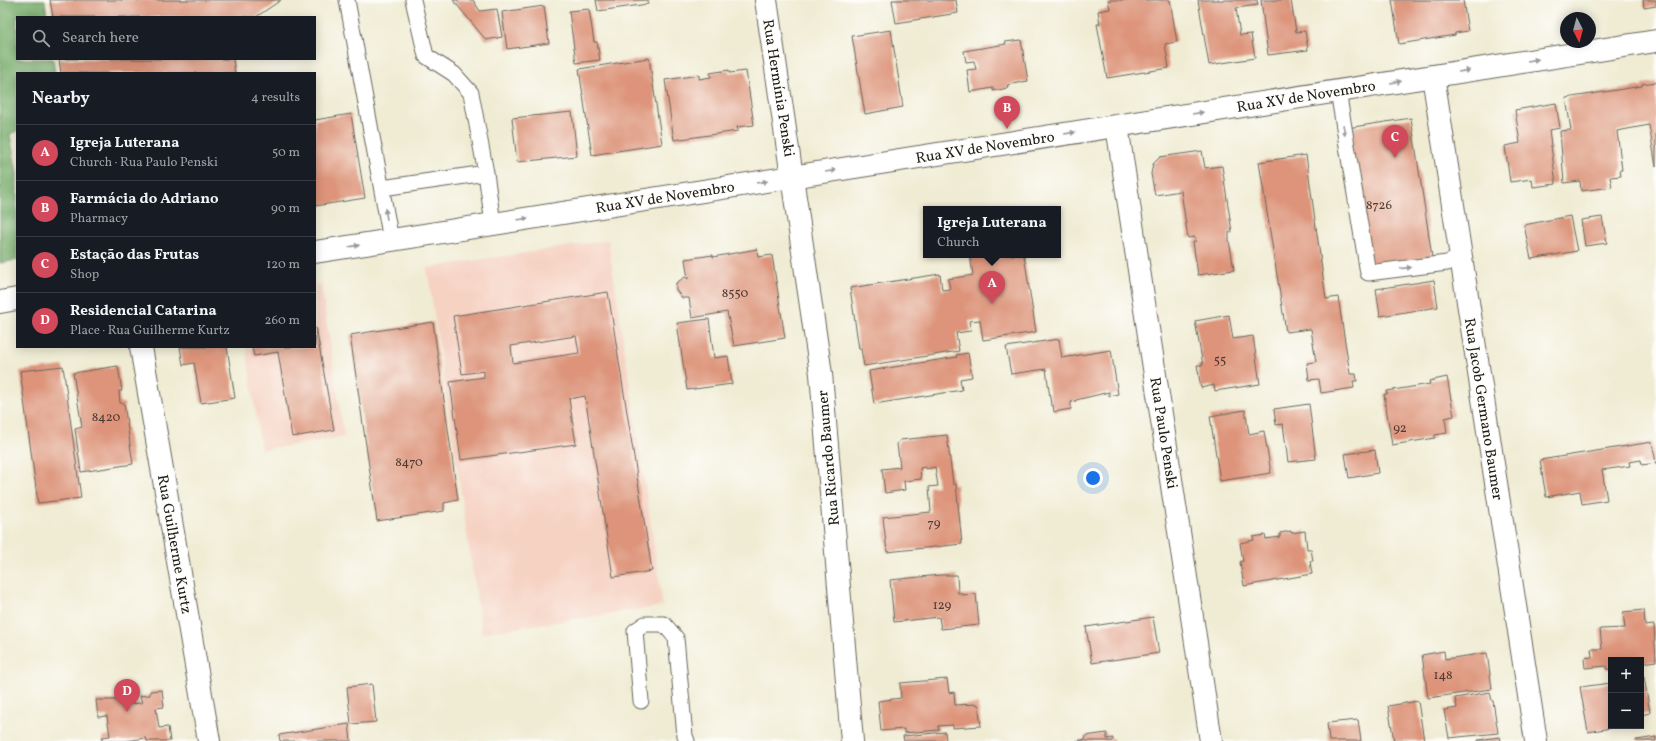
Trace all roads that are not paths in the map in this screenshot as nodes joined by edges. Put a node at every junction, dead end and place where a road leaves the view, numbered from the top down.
1 (347, 0) edge
2 (413, 0) edge
3 (766, 0) edge
4 (1656, 41) edge
5 (1433, 76) junction
6 (1338, 91) junction
7 (1117, 126) junction
8 (486, 173) junction
9 (792, 177) junction
10 (382, 188) junction
11 (493, 224) junction
12 (391, 240) junction
13 (316, 252) edge
14 (1460, 257) junction
15 (16, 299) edge
16 (0, 302) edge
17 (141, 348) edge
18 (641, 701) dead end
19 (209, 741) edge
20 (688, 741) edge
21 (852, 741) edge
22 (1211, 741) edge
23 (1536, 741) edge

1 - 10 lane
2 - 8 lane
3 - 9 street, Rua Hermínia Penski
5 -> 4 street, Rua XV de Novembro
6 -> 5 street, Rua XV de Novembro
5 - 14 street, Rua Jacob Germano Baumer
7 -> 6 street, Rua XV de Novembro
6 -> 14 lane
9 -> 7 street, Rua XV de Novembro
7 - 22 street, Rua Paulo Penski
8 - 10 lane
8 - 11 lane
11 -> 9 street, Rua XV de Novembro
9 - 21 street, Rua Ricardo Baumer
12 -> 10 lane
11 - 12 street, Rua XV de Novembro
13 -> 12 street, Rua XV de Novembro
14 - 23 street, Rua Jacob Germano Baumer
15 - 16 street
17 - 19 street, Rua Guilherme Kurtz
18 - 20 lane

